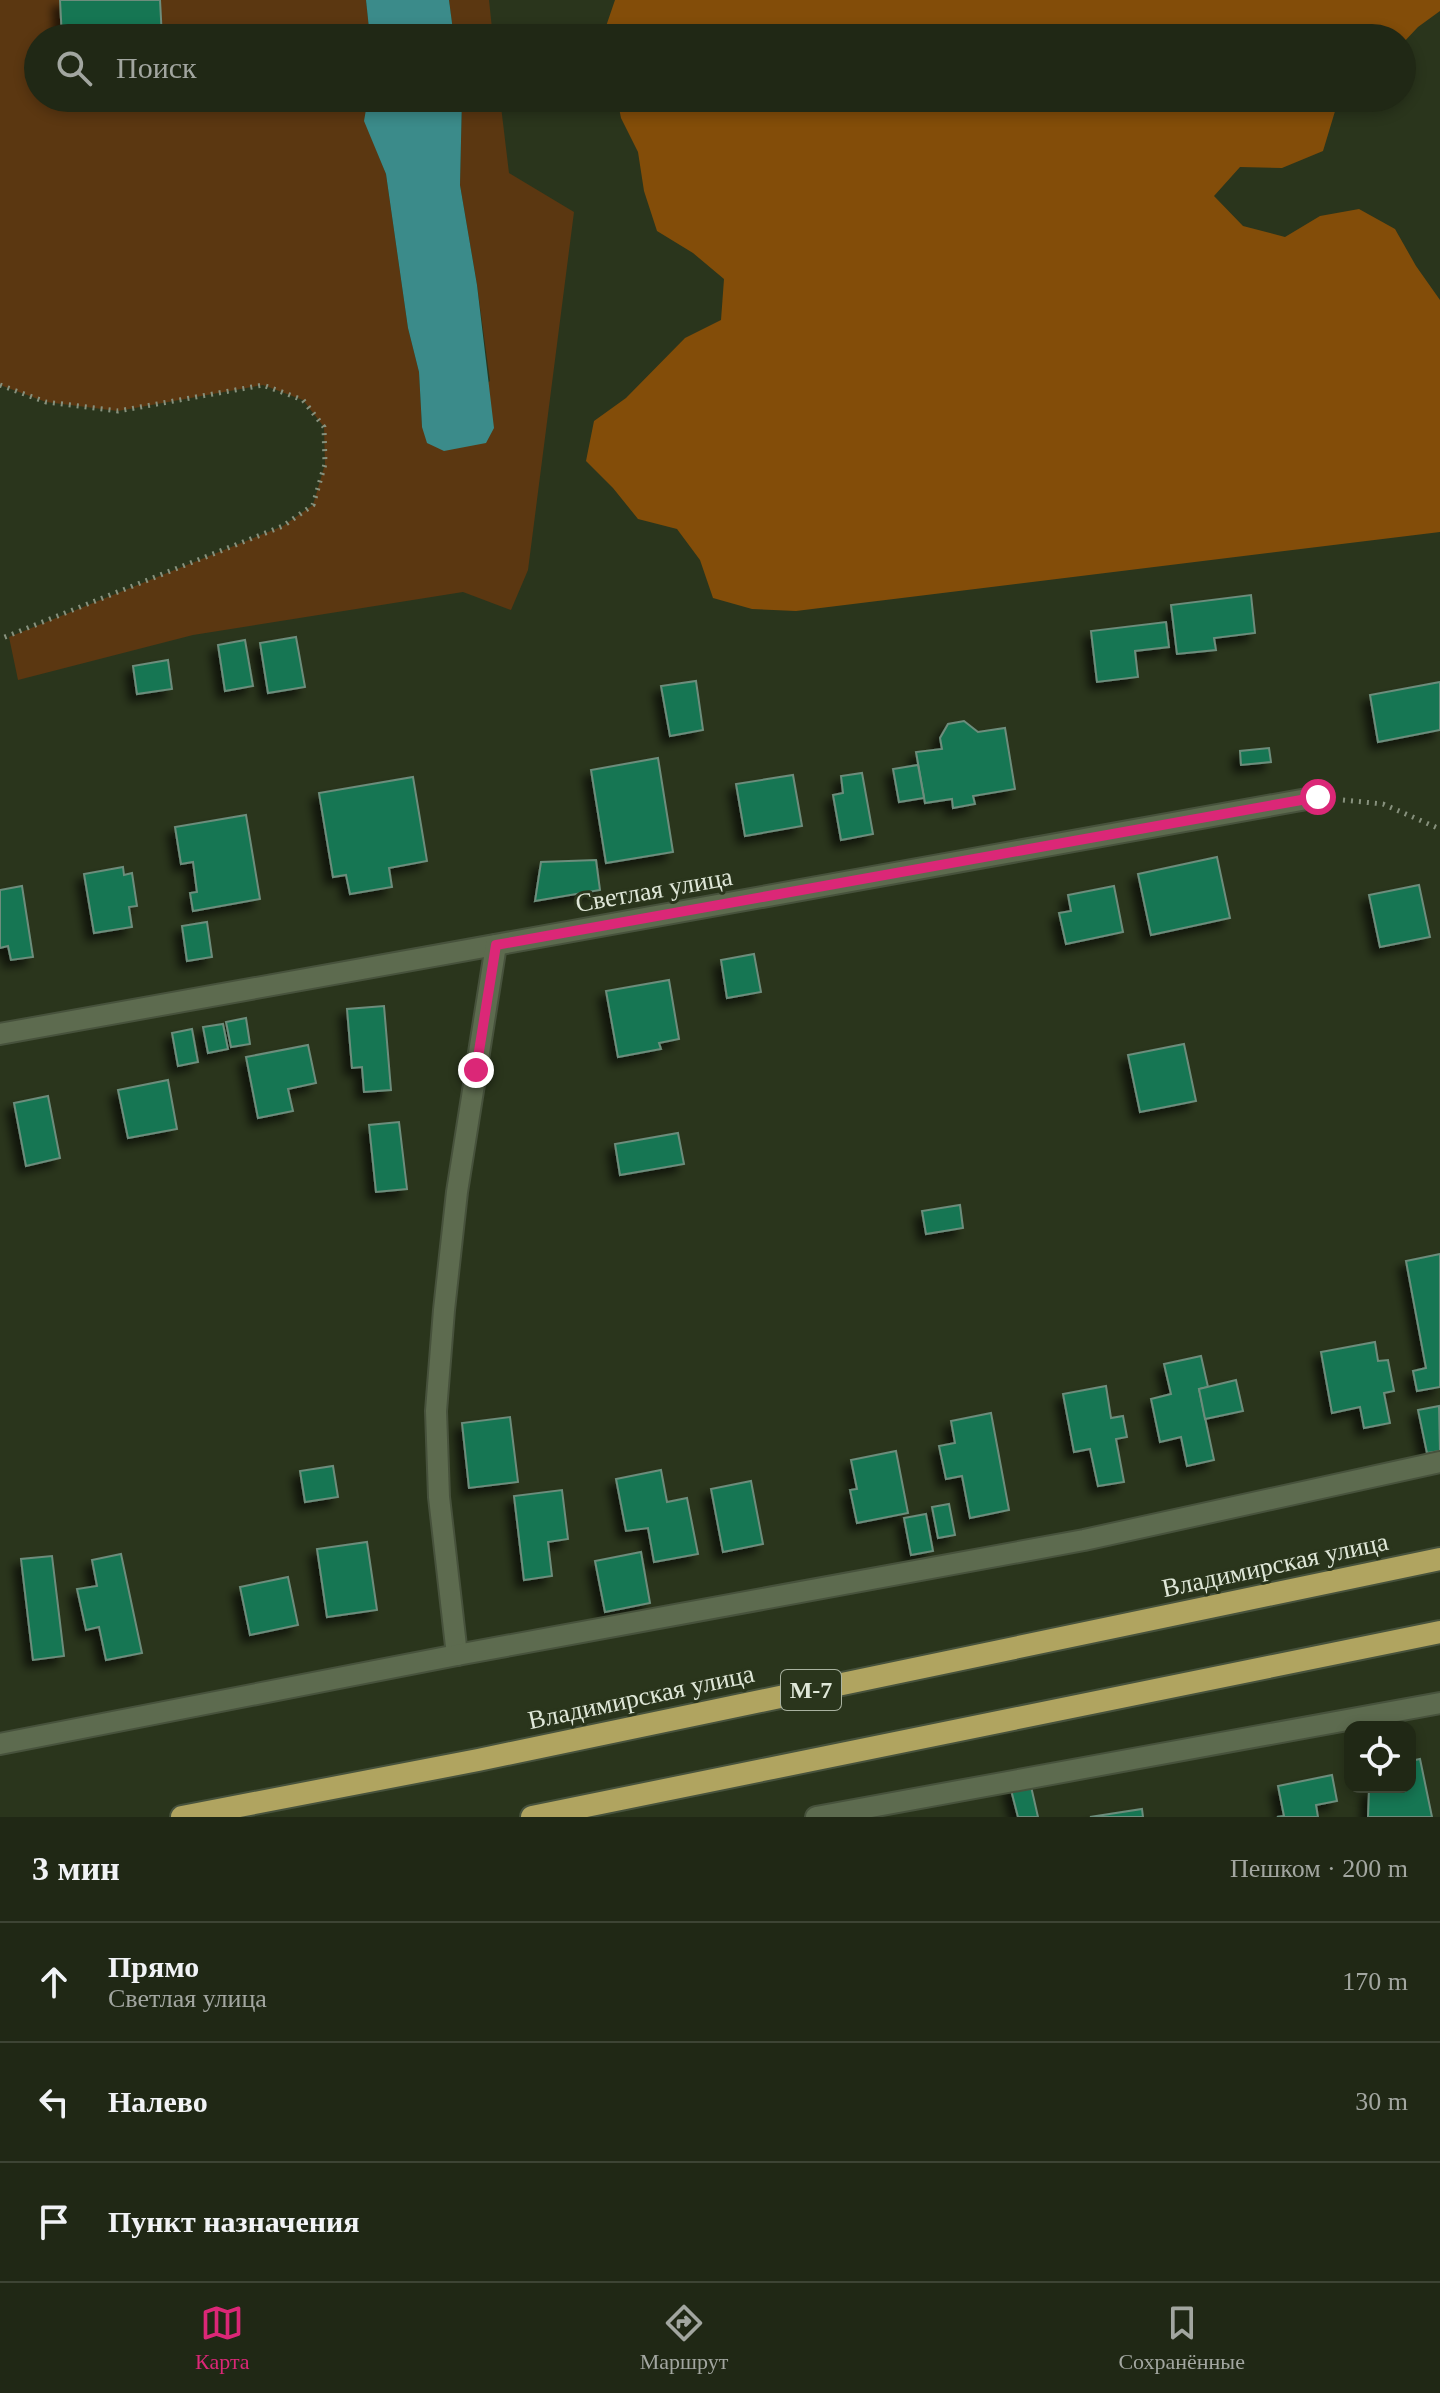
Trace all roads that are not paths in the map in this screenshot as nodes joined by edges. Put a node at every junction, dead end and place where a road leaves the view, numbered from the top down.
1 (1318, 797) road end
2 (496, 945) junction
3 (0, 1034) edge
4 (1440, 1462) edge
5 (1440, 1559) edge
6 (1440, 1632) edge
7 (457, 1655) junction
8 (1440, 1703) edge
9 (0, 1744) edge
10 (182, 1817) edge
11 (532, 1817) edge
12 (816, 1817) edge

1 - 2 street, Светлая улица
2 - 3 street, Светлая улица
2 - 7 street
4 - 7 street
5 - 10 highway, Владимирская улица / М-7
6 - 11 highway
7 - 9 street
8 - 12 street

